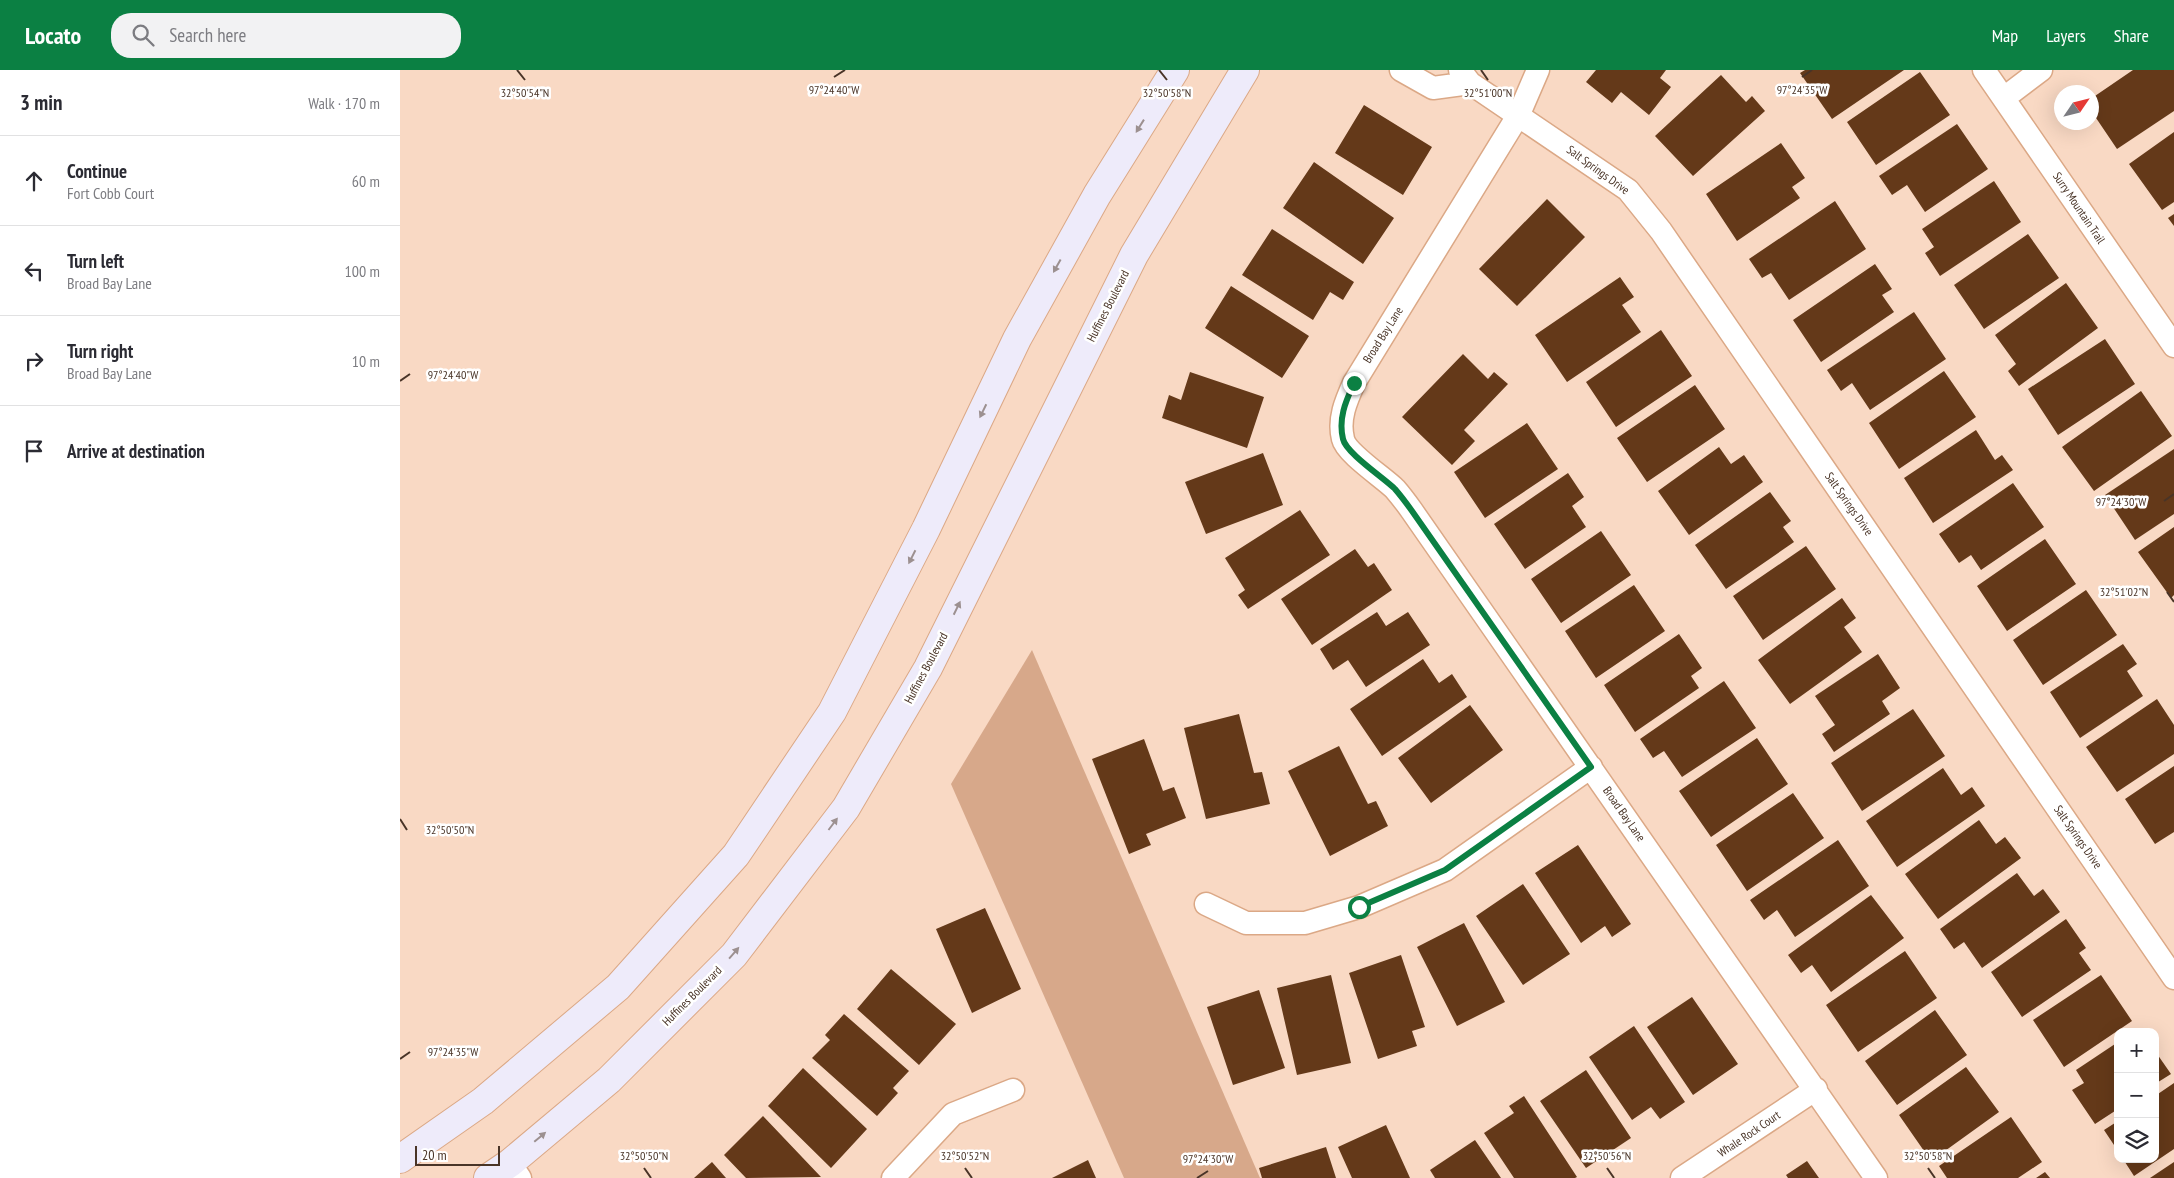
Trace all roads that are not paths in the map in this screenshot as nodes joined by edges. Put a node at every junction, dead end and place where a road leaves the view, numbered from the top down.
1 (1175, 70) edge
2 (1245, 70) edge
3 (1402, 70) edge
4 (1538, 70) edge
5 (1984, 70) edge
6 (2041, 70) edge
7 (1465, 76) edge
8 (2004, 98) junction
9 (1519, 114) junction
10 (2174, 346) edge
11 (1591, 767) junction
12 (1206, 904) dead end
13 (2174, 978) edge
14 (1816, 1089) junction
15 (1013, 1090) dead end
16 (400, 1159) edge
17 (506, 1173) edge
18 (893, 1178) edge
19 (1682, 1178) edge
20 (1876, 1178) edge

1 -> 16 main road
17 -> 2 main road, Huffines Boulevard
3 - 7 street, Salt Springs Drive
4 - 9 street, Broad Bay Lane
5 - 8 street, Surry Mountain Trail
6 - 8 street
7 - 9 street, Salt Springs Drive
8 - 10 street, Surry Mountain Trail
9 - 11 street, Broad Bay Lane
9 - 13 street, Salt Springs Drive
11 - 12 street
11 - 14 street, Broad Bay Lane
14 - 19 street, Whale Rock Court
14 - 20 street, Broad Bay Lane
15 - 18 street

